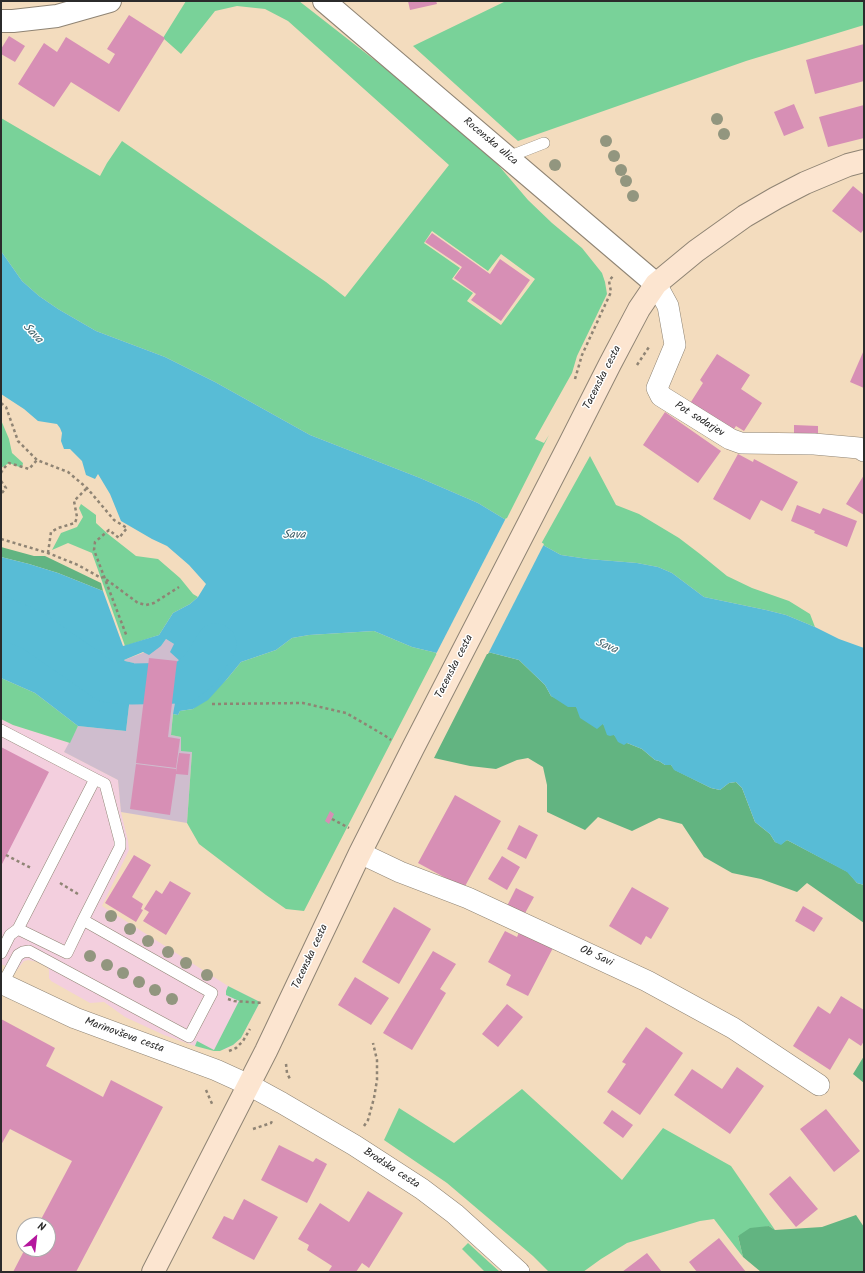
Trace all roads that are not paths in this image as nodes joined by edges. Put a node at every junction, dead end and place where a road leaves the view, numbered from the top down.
1 (110, 1) edge
2 (324, 1) edge
3 (1, 20) edge
4 (544, 143) dead end
5 (508, 157) junction
6 (864, 161) edge
7 (656, 284) junction
8 (862, 444) edge
9 (1, 730) edge
10 (95, 779) junction
11 (360, 853) junction
12 (83, 920) junction
13 (18, 929) junction
14 (1, 953) edge
15 (66, 953) junction
16 (70, 973) junction
17 (2, 983) edge
18 (249, 1085) junction
19 (819, 1085) dead end
20 (153, 1272) edge
21 (519, 1272) edge

1 - 3 street
2 - 5 street, Rocenska ulica
4 - 5 lane
5 - 7 street, Rocenska ulica
6 - 7 main road, Tacenska cesta
7 - 8 street, Pot sodarjev
7 - 11 main road, Tacenska cesta
9 - 10 lane
10 - 12 lane
10 - 13 lane
11 - 18 main road, Tacenska cesta
11 - 19 street, Ob Savi
12 - 15 lane
12 - 16 lane
13 - 14 lane
13 - 15 lane
15 - 16 lane
16 - 17 lane
17 - 18 street, Marinovševa cesta
18 - 20 main road, Tacenska cesta
18 - 21 street, Brodska cesta

